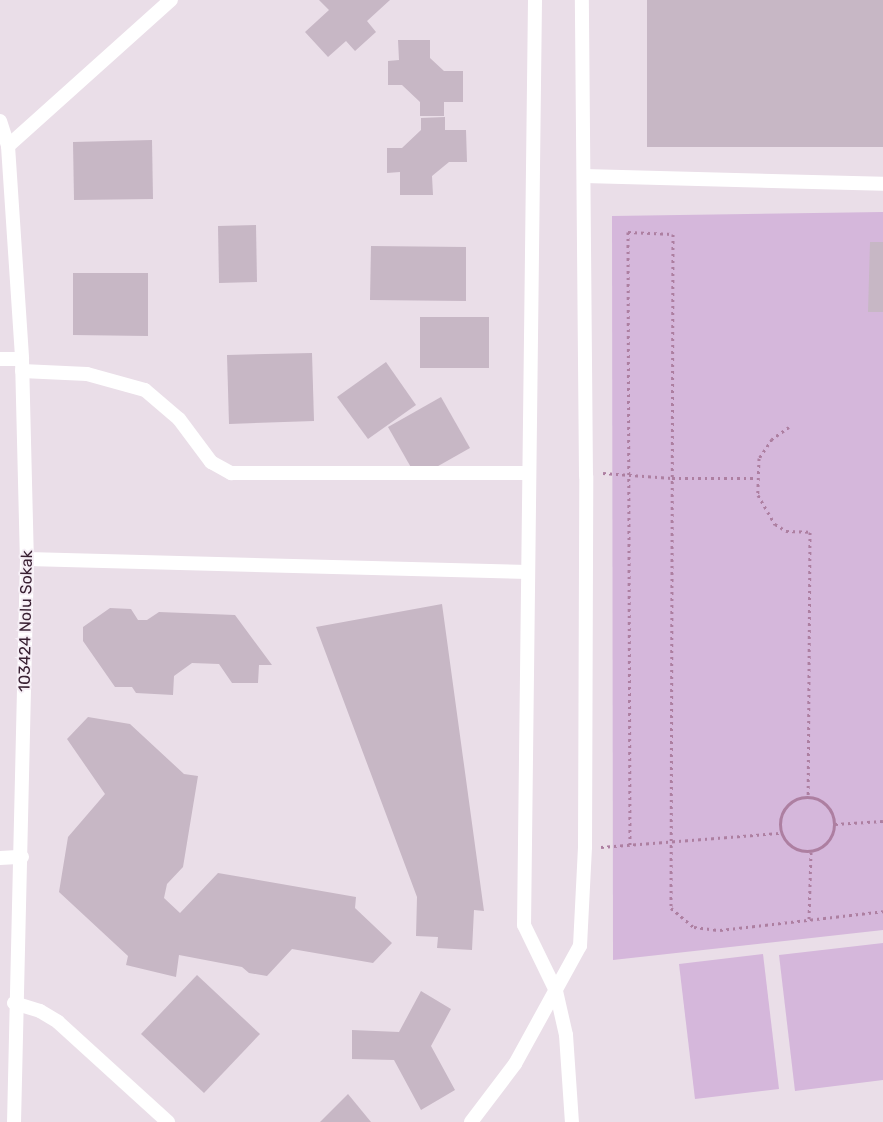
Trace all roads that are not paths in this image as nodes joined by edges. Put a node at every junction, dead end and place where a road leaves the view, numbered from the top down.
1 (171, 0) edge
2 (535, 0) edge
3 (582, 0) edge
4 (0, 121) edge
5 (8, 146) junction
6 (584, 176) junction
7 (883, 184) edge
8 (0, 359) edge
9 (22, 365) junction
10 (529, 473) junction
11 (27, 559) junction
12 (528, 572) junction
13 (22, 857) junction
14 (0, 858) edge
15 (556, 991) junction
16 (14, 1003) junction
17 (14, 1122) edge
18 (168, 1122) edge
19 (471, 1122) edge
20 (572, 1122) edge

1 - 5 street
2 - 10 street
3 - 6 street
4 - 5 street, 103424 Nolu Sokak
5 - 9 street, 103424 Nolu Sokak
6 - 7 street
6 - 15 street
8 - 9 street
9 - 10 street
9 - 11 street, 103424 Nolu Sokak
10 - 12 street
11 - 12 street
11 - 13 street, 103424 Nolu Sokak
12 - 15 street
13 - 14 street
13 - 16 street, 103424 Nolu Sokak
15 - 19 street
15 - 20 street
16 - 17 street, 103424 Nolu Sokak
16 - 18 street

